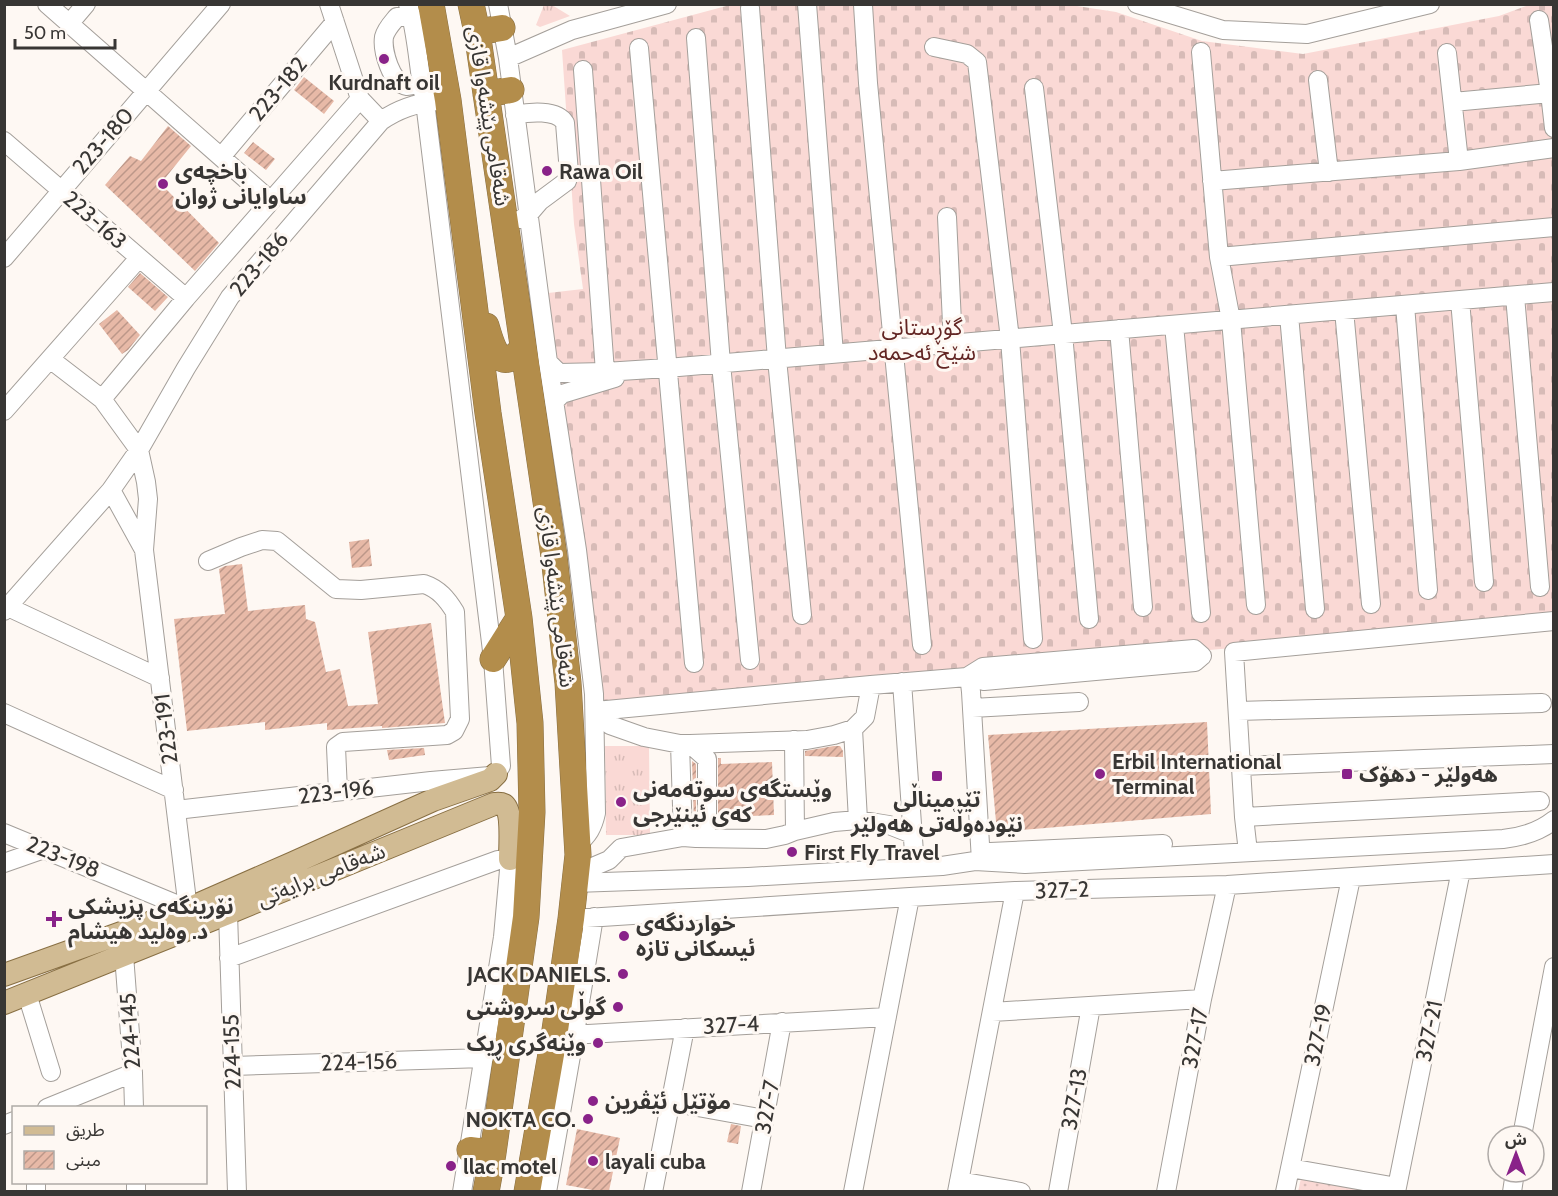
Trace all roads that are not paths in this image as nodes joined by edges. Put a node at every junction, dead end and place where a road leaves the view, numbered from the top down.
1 (47, 4) edge
2 (86, 4) edge
3 (221, 4) edge
4 (329, 4) edge
5 (471, 4) edge
6 (667, 4) edge
7 (807, 4) edge
8 (1137, 4) edge
9 (1430, 4) edge
10 (863, 5) edge
11 (417, 8) edge
12 (750, 8) dead end
13 (500, 16) edge
14 (1539, 20) dead end
15 (335, 22) junction
16 (69, 24) junction
17 (477, 32) junction
18 (696, 38) dead end
19 (934, 47) dead end
20 (639, 48) dead end
21 (1201, 52) dead end
22 (1447, 53) dead end
23 (508, 58) junction
24 (583, 70) dead end
25 (1318, 80) dead end
26 (421, 83) junction
27 (1034, 88) dead end
28 (511, 90) junction
29 (146, 91) junction
30 (1550, 93) junction
31 (486, 94) junction
32 (360, 99) junction
33 (436, 101) junction
34 (1453, 102) junction
35 (515, 115) junction
36 (381, 121) junction
37 (1554, 128) edge
38 (4, 141) edge
39 (1554, 148) edge
40 (221, 157) junction
41 (1459, 160) junction
42 (1329, 172) junction
43 (1212, 181) junction
44 (61, 190) junction
45 (271, 201) junction
46 (947, 217) dead end
47 (518, 221) junction
48 (1554, 227) edge
49 (1219, 257) junction
50 (4, 258) edge
51 (139, 258) junction
52 (470, 274) junction
53 (1554, 292) edge
54 (1515, 296) junction
55 (186, 298) junction
56 (1460, 300) junction
57 (1405, 305) junction
58 (1344, 310) junction
59 (1289, 315) junction
60 (1231, 320) junction
61 (1174, 325) junction
62 (1119, 329) junction
63 (1064, 334) junction
64 (1010, 339) junction
65 (953, 344) junction
66 (523, 348) junction
67 (894, 349) junction
68 (834, 354) junction
69 (50, 359) junction
70 (777, 359) junction
71 (548, 363) junction
72 (721, 364) junction
73 (667, 368) junction
74 (605, 372) junction
75 (102, 399) junction
76 (554, 402) junction
77 (4, 411) edge
78 (488, 412) junction
79 (139, 450) junction
80 (541, 472) junction
81 (111, 490) junction
82 (144, 550) junction
83 (566, 553) junction
84 (208, 561) dead end
85 (1484, 582) dead end
86 (1540, 587) dead end
87 (1428, 590) dead end
88 (1371, 604) dead end
89 (1256, 605) dead end
90 (1143, 607) dead end
91 (6, 609) edge
92 (1315, 609) dead end
93 (1201, 613) dead end
94 (802, 615) dead end
95 (519, 618) junction
96 (1089, 619) dead end
97 (1554, 621) edge
98 (1033, 639) dead end
99 (922, 645) dead end
100 (1234, 652) junction
101 (493, 659) junction
102 (750, 660) dead end
103 (694, 663) dead end
104 (967, 677) junction
105 (160, 678) junction
106 (902, 682) junction
107 (871, 685) junction
108 (1079, 702) dead end
109 (1542, 703) dead end
110 (972, 708) junction
111 (596, 711) junction
112 (1238, 711) junction
113 (4, 713) edge
114 (853, 729) junction
115 (794, 740) junction
116 (685, 744) junction
117 (1554, 754) edge
118 (1242, 766) junction
119 (496, 774) junction
120 (174, 790) junction
121 (338, 791) junction
122 (1540, 801) dead end
123 (176, 810) junction
124 (1244, 817) junction
125 (1554, 819) edge
126 (858, 820) junction
127 (795, 831) junction
128 (4, 833) edge
129 (912, 834) junction
130 (690, 837) junction
131 (577, 844) junction
132 (1247, 846) junction
133 (44, 849) junction
134 (981, 857) junction
135 (520, 860) junction
136 (914, 862) junction
137 (4, 863) edge
138 (1554, 864) edge
139 (1461, 870) junction
140 (299, 872) junction
141 (1351, 878) junction
142 (575, 879) junction
143 (1227, 885) junction
144 (1016, 891) junction
145 (910, 897) junction
146 (188, 909) junction
147 (228, 913) junction
148 (583, 918) junction
149 (124, 955) junction
150 (229, 958) junction
151 (1553, 974) edge
152 (4, 975) edge
153 (27, 994) junction
154 (1202, 999) junction
155 (4, 1003) edge
156 (1091, 1006) junction
157 (992, 1012) junction
158 (887, 1017) junction
159 (782, 1022) junction
160 (685, 1028) junction
161 (575, 1033) junction
162 (484, 1058) junction
163 (233, 1066) junction
164 (51, 1072) dead end
165 (133, 1073) junction
166 (670, 1102) junction
167 (50, 1106) edge
168 (134, 1106) edge
169 (764, 1119) junction
170 (1524, 1124) edge
171 (536, 1145) junction
172 (481, 1152) junction
173 (1290, 1168) junction
174 (548, 1184) edge
175 (958, 1186) edge
176 (1396, 1189) edge
177 (237, 1191) edge
178 (462, 1191) edge
179 (486, 1191) edge
180 (527, 1191) edge
181 (653, 1191) edge
182 (751, 1191) edge
183 (854, 1191) edge
184 (1021, 1191) edge
185 (1058, 1191) edge
186 (1166, 1191) edge
187 (1285, 1191) edge

1 - 16 street
2 - 16 street
3 - 29 street
4 - 15 street
5 - 17 highway, شەقامی پێشەوا قازی
6 - 23 street
7 - 68 street
8 - 9 street
10 - 67 street
11 - 26 street
11 - 26 street
11 - 33 highway, شەقامی پێشەوا قازی
12 - 70 street
13 - 17 highway
13 - 23 street
14 - 30 street
15 - 32 street
15 - 40 street, 223-182
16 - 29 street
17 - 31 highway, شەقامی پێشەوا قازی
18 - 72 street
19 - 64 street
20 - 73 street
21 - 43 street
22 - 34 street
23 - 28 street
24 - 74 street
25 - 42 street
26 - 33 street
27 - 63 street
28 - 31 highway
28 - 35 street
29 - 40 street
29 - 44 street, 223-180
30 - 34 street
30 - 37 street
31 - 47 highway, شەقامی پێشەوا قازی
32 - 36 street
32 - 45 street
33 - 36 street, 223-186
33 - 52 highway, شەقامی پێشەوا قازی
33 - 101 street
34 - 41 street
35 - 47 street
35 - 47 street
36 - 79 street, 223-186
38 - 44 street, 223-163
39 - 41 street
40 - 45 street
41 - 42 street
42 - 43 street
43 - 49 street
44 - 50 street, 223-180
44 - 51 street, 223-163
45 - 55 street
46 - 65 street
47 - 66 highway, شەقامی پێشەوا قازی
47 - 71 street
48 - 49 street
49 - 60 street
51 - 55 street, 223-163
51 - 69 street
52 - 66 highway
52 - 78 highway, شەقامی پێشەوا قازی
53 - 54 street
54 - 56 street
54 - 86 street
55 - 75 street
56 - 57 street
56 - 85 street
57 - 58 street
57 - 87 street
58 - 59 street
58 - 88 street
59 - 60 street
59 - 92 street
60 - 61 street
60 - 89 street
61 - 62 street
61 - 93 street
62 - 63 street
62 - 90 street
63 - 64 street
63 - 96 street
64 - 65 street
64 - 98 street
65 - 67 street
66 - 80 highway, شەقامی پێشەوا قازی
67 - 68 street
67 - 99 street
68 - 70 street
69 - 75 street
69 - 77 street
70 - 72 street
70 - 94 street
71 - 74 street
71 - 76 street
72 - 73 street
72 - 102 street
73 - 74 street
73 - 76 street
73 - 103 street
75 - 79 street
76 - 83 street
78 - 80 highway
78 - 95 highway, شەقامی پێشەوا قازی
79 - 81 street, 223-186
79 - 82 street
80 - 83 highway, شەقامی پێشەوا قازی
81 - 82 street
81 - 91 street, 223-186
82 - 105 street, 223-191
83 - 111 street
83 - 131 highway, شەقامی پێشەوا قازی
84 - 121 street
91 - 105 street
95 - 101 highway
95 - 135 highway, شەقامی پێشەوا قازی
97 - 100 street
100 - 104 street
100 - 112 street
101 - 119 street
104 - 106 street
104 - 110 street
105 - 120 street, 223-191
106 - 107 street
106 - 129 street
107 - 111 street
107 - 114 street
108 - 110 street
109 - 112 street
110 - 134 street
111 - 116 street
111 - 131 street
112 - 118 street
113 - 120 street
114 - 115 street
114 - 126 street
115 - 116 street
115 - 127 street
116 - 130 street
116 - 130 street
117 - 118 street
118 - 124 street
119 - 121 street, 223-196
119 - 140 main road, شەقامی برایەتی
120 - 123 street, 223-191
121 - 123 street, 223-196
122 - 124 street
123 - 146 street, 223-191
124 - 132 street
125 - 132 street
126 - 127 street
126 - 129 street
127 - 130 street
128 - 133 street, 223-198
129 - 136 street
130 - 142 street
131 - 142 highway, شەقامی پێشەوا قازی
132 - 134 street
133 - 137 street
133 - 146 street, 223-198
134 - 136 street
135 - 140 main road, شەقامی برایەتی
135 - 150 street
135 - 162 street
135 - 172 highway, شەقامی پێشەوا قازی
136 - 142 street
138 - 139 street, 327-2
139 - 141 street, 327-2
139 - 176 street, 327-21
140 - 146 main road, شەقامی برایەتی
140 - 147 main road, شەقامی برایەتی
141 - 143 street, 327-2
141 - 173 street, 327-19
142 - 148 highway, شەقامی پێشەوا قازی
143 - 144 street, 327-2
143 - 154 street, 327-17
144 - 145 street, 327-2
144 - 157 street
145 - 148 street, 327-2
145 - 158 street
146 - 152 main road, شەقامی برایەتی
147 - 149 main road, شەقامی برایەتی
147 - 150 street, 224-155
148 - 161 street
148 - 171 highway, شەقامی پێشەوا قازی
149 - 153 main road, شەقامی برایەتی
149 - 165 street, 224-145
150 - 163 street, 224-155
151 - 170 street
153 - 155 main road, شەقامی برایەتی
153 - 164 street
154 - 156 street
154 - 186 street, 327-17
156 - 157 street
156 - 185 street, 327-13
157 - 175 street
158 - 159 street, 327-4
158 - 183 street
159 - 160 street, 327-4
159 - 169 street, 327-7
160 - 161 street, 327-4
160 - 166 street
161 - 174 street
162 - 163 street, 224-156
162 - 172 street
163 - 177 street, 224-155
165 - 167 street
165 - 168 street, 224-145
166 - 169 street
166 - 181 street
169 - 182 street, 327-7
171 - 174 highway
171 - 180 highway, شەقامی پێشەوا قازی
172 - 178 street
172 - 179 highway, شەقامی پێشەوا قازی
173 - 176 street
173 - 187 street, 327-19
175 - 184 street

